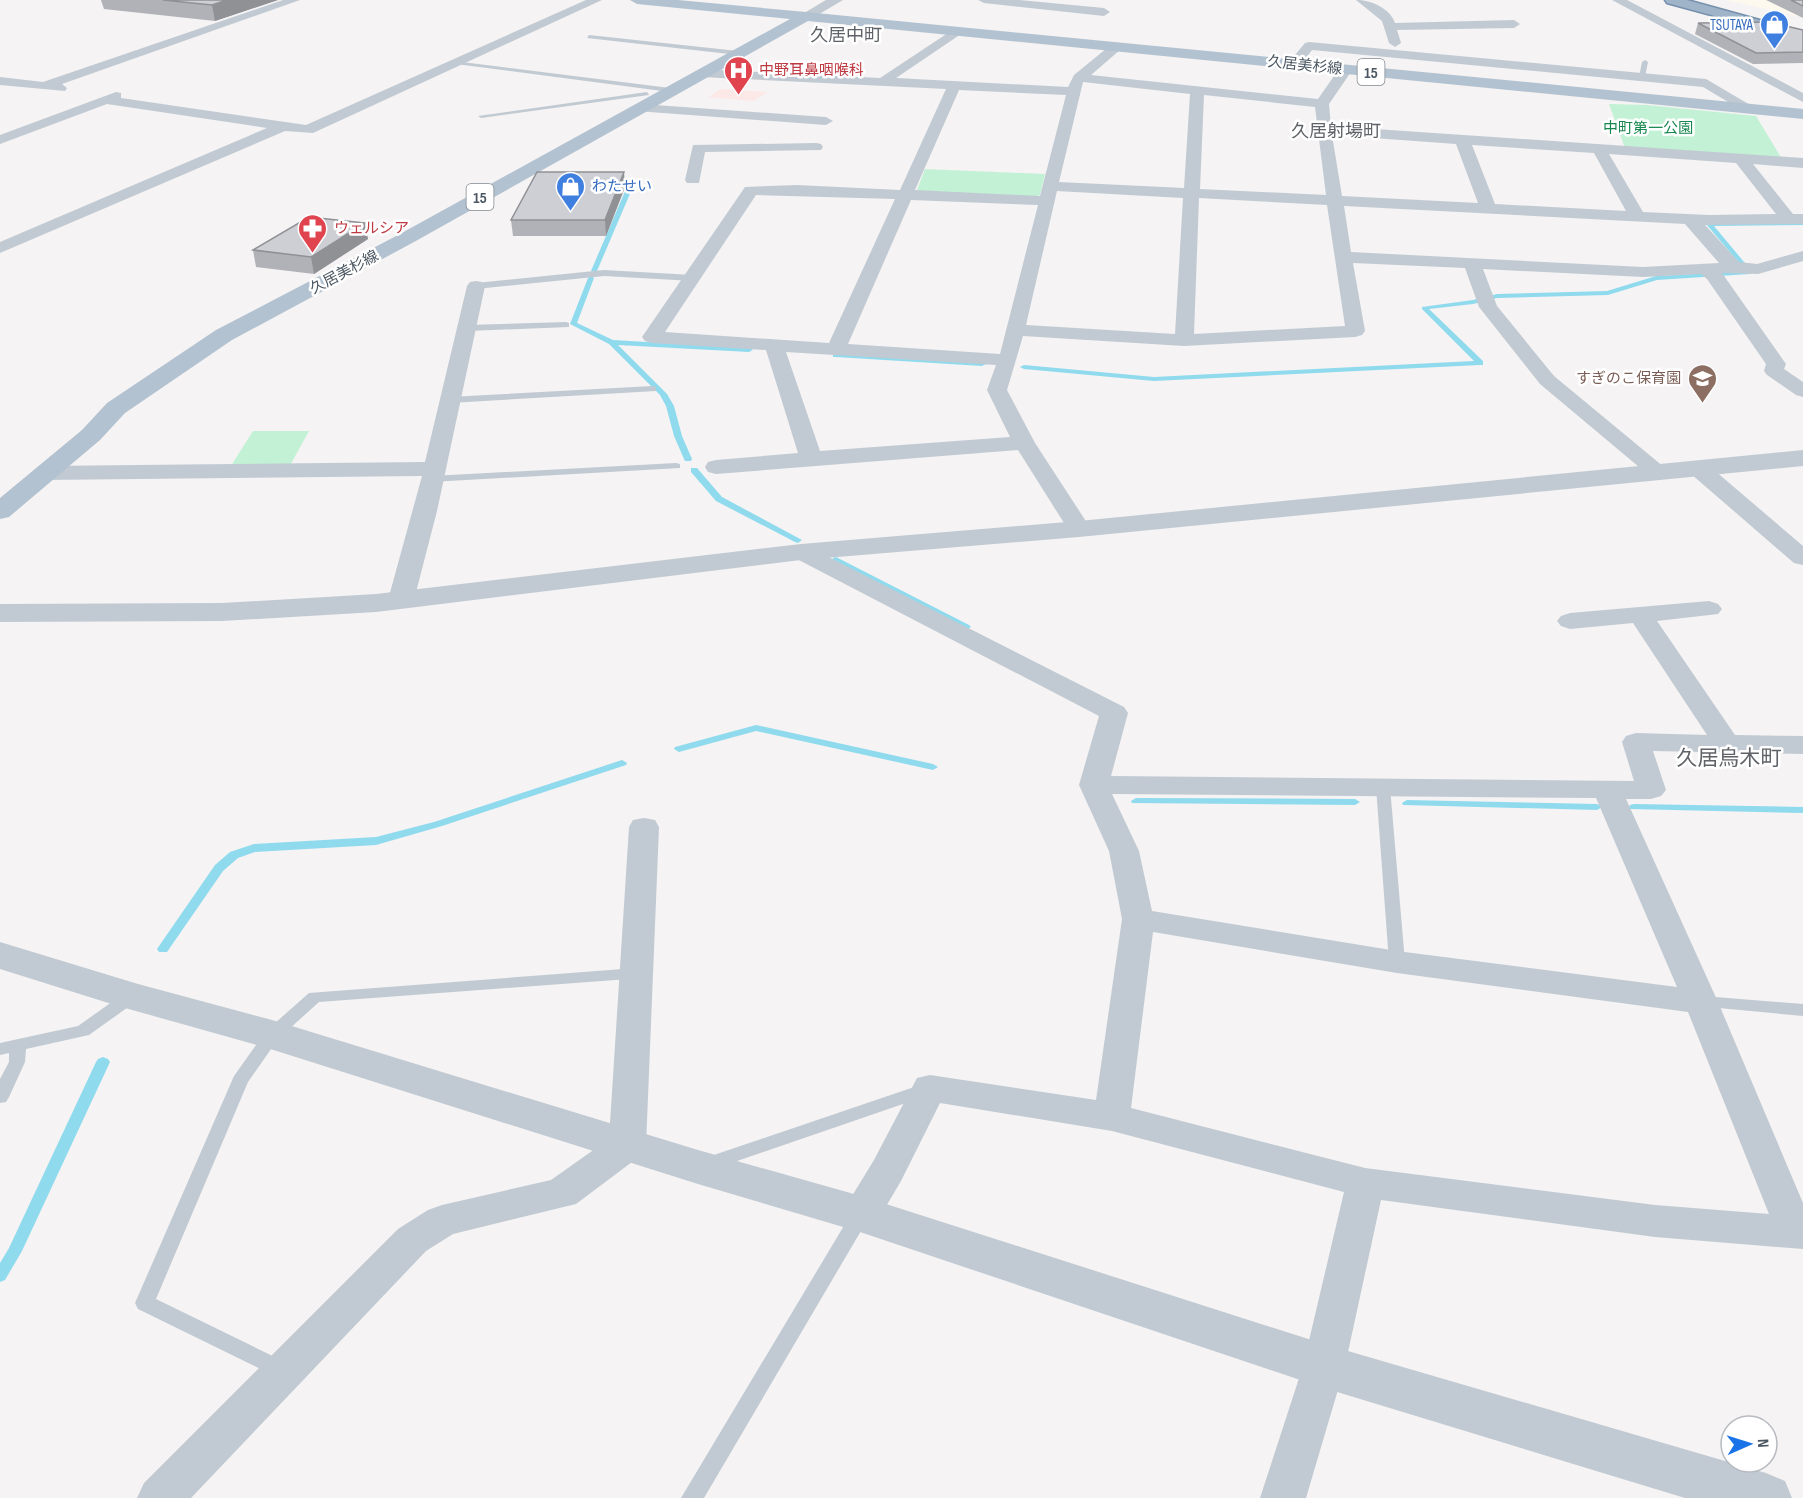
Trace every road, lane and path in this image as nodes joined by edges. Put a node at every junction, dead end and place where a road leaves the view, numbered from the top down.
1 (294, 0) edge
2 (596, 0) edge
3 (637, 0) edge
4 (836, 0) edge
5 (1362, 0) edge
6 (1618, 0) edge
7 (1672, 0) edge
8 (1695, 0) edge
9 (979, 2) edge
10 (1104, 12) dead end
11 (1482, 12) dead end
12 (1382, 15) junction
13 (806, 16) junction
14 (1514, 24) dead end
15 (957, 25) junction
16 (1389, 27) junction
17 (1803, 29) edge
18 (1803, 36) edge
19 (590, 37) dead end
20 (1116, 47) junction
21 (738, 53) junction
22 (1399, 54) junction
23 (456, 62) junction
24 (1645, 62) dead end
25 (1294, 64) junction
26 (1346, 69) junction
27 (700, 74) junction
28 (1642, 77) junction
29 (0, 81) edge
30 (881, 83) junction
31 (1076, 85) junction
32 (44, 86) junction
33 (954, 86) junction
34 (1197, 91) junction
35 (657, 98) junction
36 (1803, 98) edge
37 (107, 100) junction
38 (1322, 104) junction
39 (1750, 109) junction
40 (1803, 114) edge
41 (481, 116) dead end
42 (284, 126) junction
43 (1324, 130) junction
44 (1462, 139) junction
45 (0, 140) edge
46 (1599, 149) junction
47 (1741, 159) junction
48 (1803, 163) edge
49 (693, 180) dead end
50 (1048, 194) junction
51 (1190, 194) junction
52 (906, 195) junction
53 (1335, 201) junction
54 (1488, 208) junction
55 (1637, 216) junction
56 (1690, 219) junction
57 (1796, 219) edge
58 (0, 248) edge
59 (1803, 256) edge
60 (1343, 257) junction
61 (1780, 262) junction
62 (1472, 264) junction
63 (1734, 267) junction
64 (1803, 268) edge
65 (1710, 272) junction
66 (693, 278) junction
67 (476, 286) joint
68 (566, 325) dead end
69 (468, 328) junction
70 (1016, 330) junction
71 (1184, 340) junction
72 (774, 345) junction
73 (836, 349) junction
74 (1008, 360) junction
75 (653, 389) dead end
76 (1803, 391) edge
77 (450, 400) junction
78 (1024, 443) junction
79 (811, 458) junction
80 (1803, 458) edge
81 (676, 466) dead end
82 (717, 467) dead end
83 (1699, 469) junction
84 (1659, 472) junction
85 (44, 473) junction
86 (432, 474) junction
87 (0, 511) edge
88 (1079, 529) junction
89 (801, 552) junction
90 (1803, 558) edge
91 (402, 600) junction
92 (1709, 609) dead end
93 (0, 613) edge
94 (1641, 616) junction
95 (1570, 621) dead end
96 (1727, 744) junction
97 (1803, 745) edge
98 (1094, 784) junction
99 (1383, 787) junction
100 (1607, 790) junction
101 (644, 827) dead end
102 (1138, 919) junction
103 (0, 955) edge
104 (1397, 962) junction
105 (636, 974) junction
106 (132, 996) junction
107 (1701, 1002) junction
108 (1803, 1010) edge
109 (272, 1035) junction
110 (18, 1045) junction
111 (0, 1049) edge
112 (930, 1088) junction
113 (0, 1097) edge
114 (1112, 1117) junction
115 (627, 1146) junction
116 (698, 1167) junction
117 (1365, 1183) junction
118 (861, 1214) junction
119 (1799, 1233) edge
120 (1324, 1366) junction
121 (286, 1371) junction
122 (160, 1498) edge
123 (692, 1498) edge
124 (1283, 1498) edge
125 (1766, 1498) edge

1 - 32 street
2 - 23 street
3 - 13 main road, 久居美杉線 / 15
4 - 13 street
5 - 12 street
6 - 36 street
7 - 18 highway
8 - 17 highway
9 - 10 street
11 - 12 street
12 - 16 street
13 - 15 main road, 久居美杉線 / 15
13 - 21 main road, 久居美杉線 / 15
14 - 16 street
15 - 20 main road, 久居美杉線 / 15
15 - 30 street
16 - 22 street
19 - 21 lane
20 - 25 main road, 久居美杉線 / 15
20 - 31 street
21 - 27 main road, 久居美杉線 / 15
22 - 25 street
22 - 28 street
23 - 35 lane
23 - 42 street
24 - 28 lane
25 - 26 main road, 久居美杉線 / 15
26 - 38 street
26 - 39 main road, 久居美杉線 / 15
27 - 30 street
27 - 35 main road, 久居美杉線 / 15
28 - 39 street
29 - 32 street
30 - 33 street
31 - 33 street
31 - 34 street
31 - 50 street
32 - 37 street
33 - 52 street
34 - 38 street
34 - 51 street
35 - 41 lane
35 - 49 street
35 - 85 main road, 久居美杉線 / 15
37 - 42 street
37 - 45 street
38 - 43 street
39 - 40 main road, 久居美杉線 / 15
42 - 58 street
43 - 44 street
43 - 53 street
44 - 46 street
44 - 54 street
46 - 47 street
46 - 55 street
47 - 48 street
47 - 57 street
50 - 51 street
50 - 52 street
50 - 70 street
51 - 53 street
51 - 71 street
52 - 66 street
52 - 73 street
53 - 54 street
53 - 60 street
54 - 55 street
55 - 56 street
56 - 57 street
56 - 63 street
59 - 61 street
60 - 62 street
60 - 71 street
61 - 63 street
61 - 64 street
62 - 65 street
62 - 84 street
63 - 65 street
65 - 76 street
66 - 67 lane
66 - 72 street
67 - 69 street
68 - 69 lane
69 - 77 street
70 - 71 street
70 - 74 street
72 - 73 street
72 - 79 street
73 - 74 street
74 - 78 street
75 - 77 lane
77 - 86 street
78 - 79 street
78 - 88 street
79 - 82 street
80 - 83 street
81 - 86 lane
83 - 84 street
83 - 90 street
84 - 88 street
85 - 86 street
85 - 87 main road, 久居美杉線 / 15
86 - 91 street
88 - 89 street
89 - 91 street
89 - 98 street
91 - 93 street
92 - 94 street
94 - 95 street
94 - 96 street
96 - 97 street
96 - 100 street
98 - 99 street
98 - 102 street
99 - 100 street
99 - 104 lane
100 - 107 street
101 - 105 street
102 - 104 street
102 - 114 street
103 - 106 street
104 - 107 street
105 - 109 lane
105 - 115 street
106 - 109 street
106 - 110 lane
107 - 108 lane
107 - 119 street
109 - 115 street
109 - 121 lane
110 - 111 lane
110 - 113 lane
112 - 114 street
112 - 116 lane
112 - 118 street
114 - 117 street
115 - 116 street
115 - 121 street
116 - 118 street
117 - 119 street
117 - 120 street
118 - 120 street
118 - 123 lane
120 - 124 street
120 - 125 street
121 - 122 street

